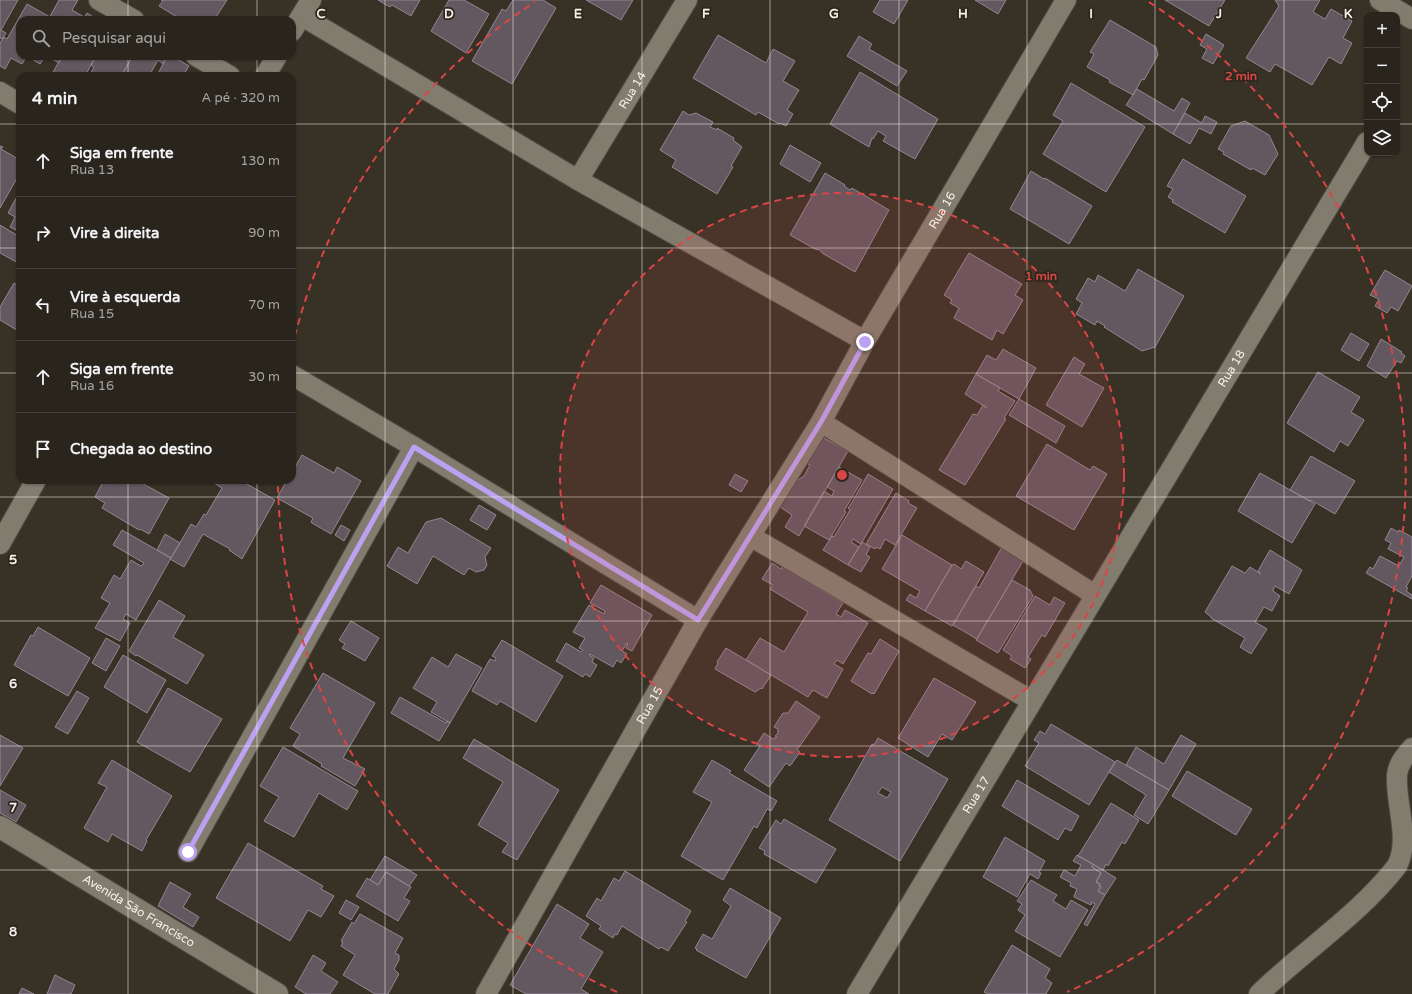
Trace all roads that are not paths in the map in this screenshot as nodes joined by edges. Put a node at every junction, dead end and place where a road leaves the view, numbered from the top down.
1 (99, 0) edge
2 (687, 0) edge
3 (1066, 0) edge
4 (1380, 0) edge
5 (127, 16) edge
6 (301, 16) edge
7 (1412, 19) edge
8 (203, 60) edge
9 (275, 60) edge
10 (223, 72) edge
11 (267, 72) edge
12 (0, 92) edge
13 (16, 102) edge
14 (1364, 147) edge
15 (578, 180) junction
16 (865, 342) junction
17 (296, 377) edge
18 (821, 422) junction
19 (414, 447) junction
20 (34, 484) edge
21 (750, 536) junction
22 (0, 544) edge
23 (1095, 595) junction
24 (698, 620) junction
25 (1032, 701) junction
26 (1412, 748) edge
27 (0, 828) edge
28 (188, 852) dead end
29 (277, 994) edge
30 (486, 994) edge
31 (857, 994) edge
32 (1260, 994) edge

1 - 5 street
2 - 15 street, Rua 14
3 - 16 street, Rua 16
4 - 7 street
6 - 15 street
8 - 10 street
9 - 11 street
12 - 13 street
14 - 23 street, Rua 18
15 - 16 street
16 - 18 street, Rua 16
17 - 19 street
18 - 21 street, Rua 15
18 - 23 street
19 - 24 street
19 - 28 street
20 - 22 street
21 - 24 street, Rua 15
21 - 25 street
23 - 25 street, Rua 17
24 - 30 street, Rua 15
25 - 31 street, Rua 17
26 - 32 street
27 - 29 street, Avenida São Francisco

